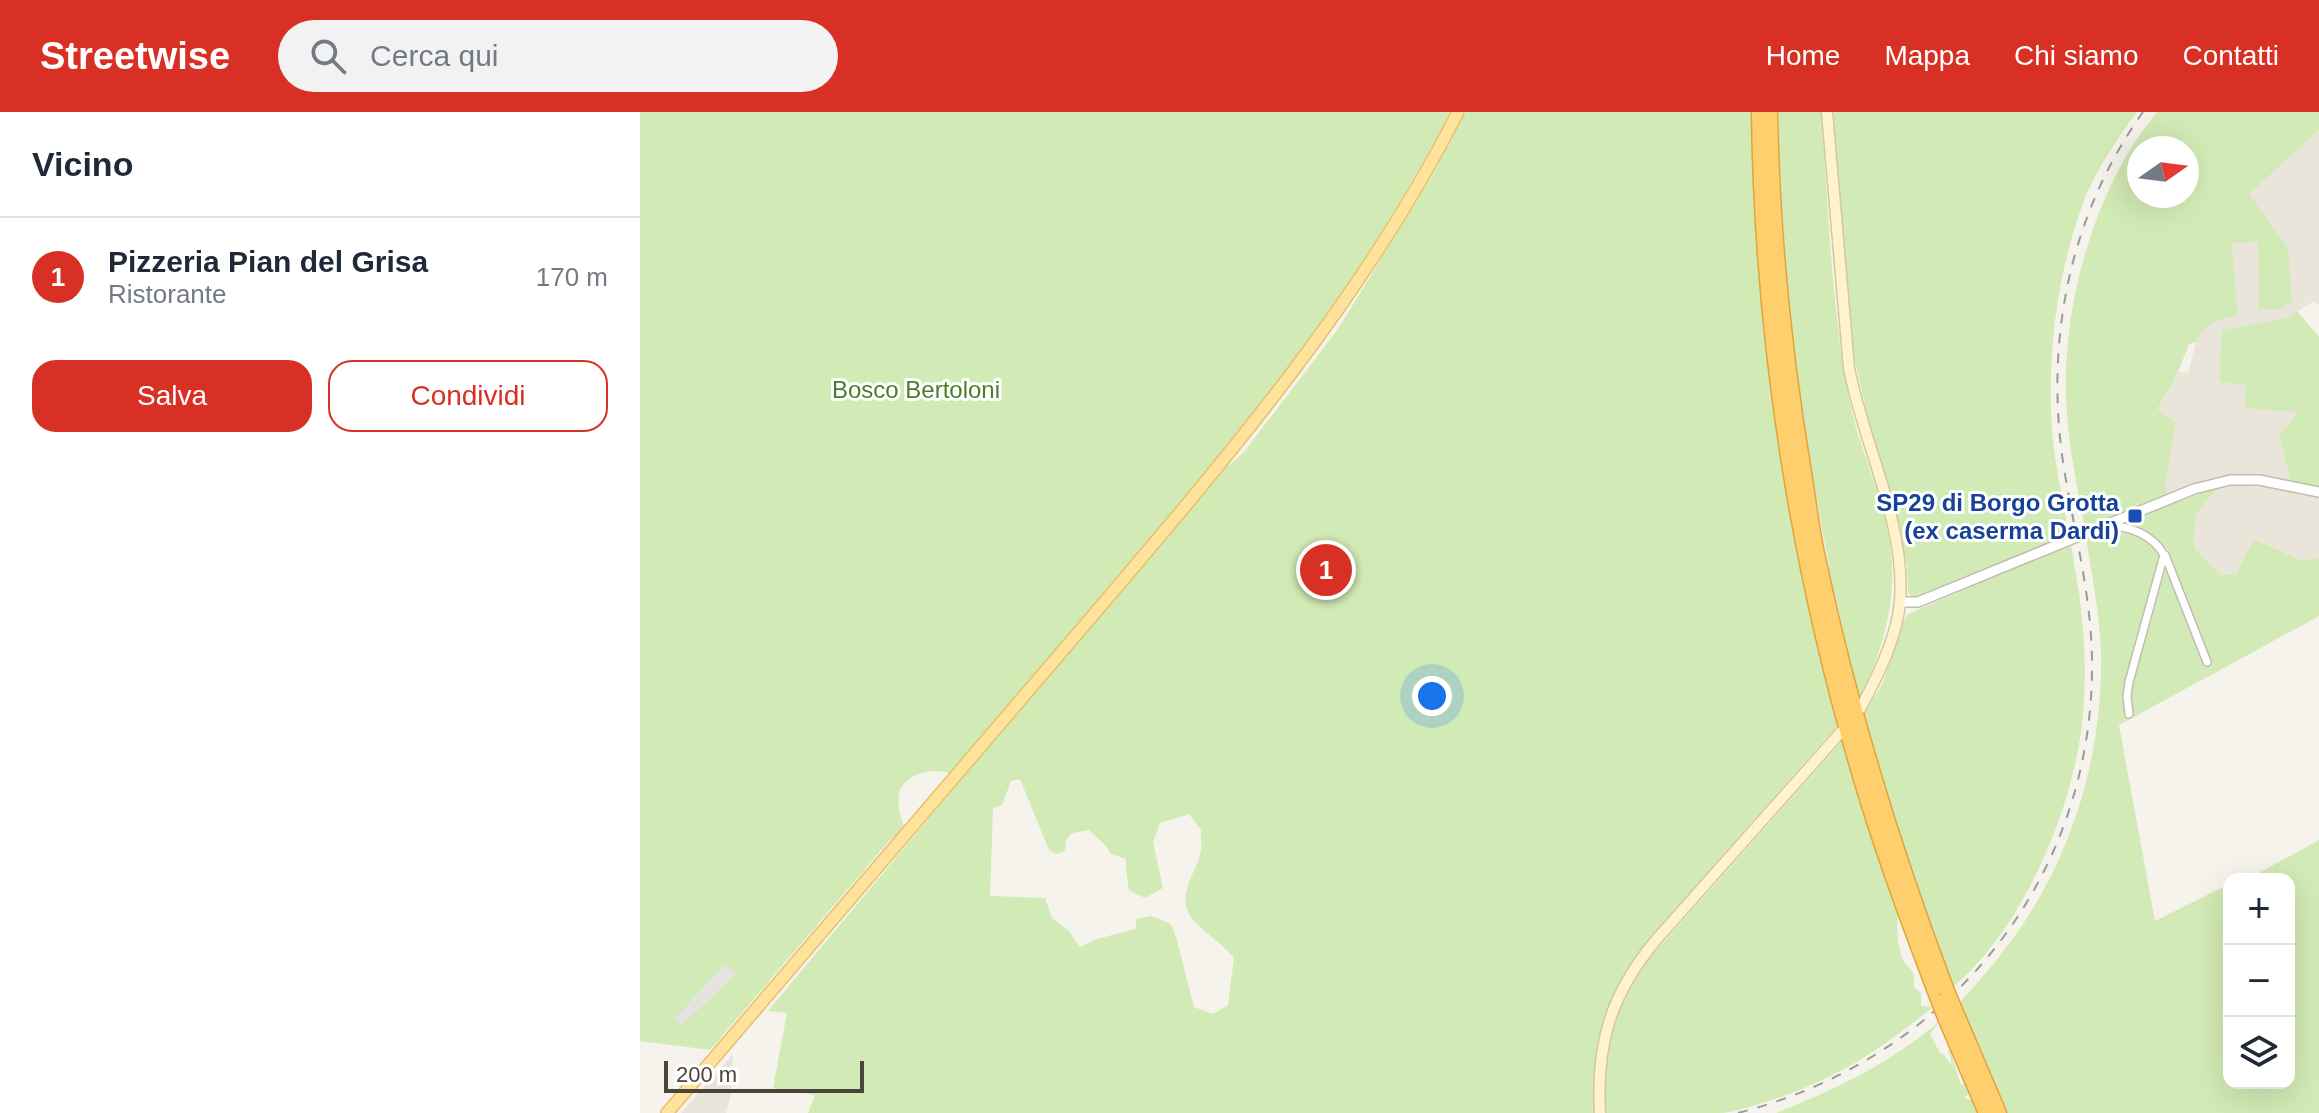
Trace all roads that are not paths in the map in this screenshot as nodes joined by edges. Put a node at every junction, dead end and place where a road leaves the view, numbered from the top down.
1 (1458, 112) edge
2 (1759, 112) edge
3 (1770, 112) edge
4 (1827, 112) edge
5 (1765, 138) junction
6 (2319, 492) edge
7 (2107, 526) junction
8 (2161, 550) junction
9 (1900, 602) junction
10 (2207, 662) dead end
11 (1860, 709) dead end
12 (2129, 714) dead end
13 (1841, 732) dead end
14 (1950, 1015) junction
15 (667, 1113) edge
16 (1600, 1113) edge
17 (1986, 1113) edge
18 (1999, 1113) edge

1 - 15 main road
2 - 5 highway
3 - 5 highway
4 - 9 main road
5 - 14 highway, bridge
6 - 7 street
7 - 8 street
7 - 9 street
8 - 10 street
8 - 12 street
9 - 11 main road
13 - 16 main road
14 - 17 highway
14 - 18 highway

